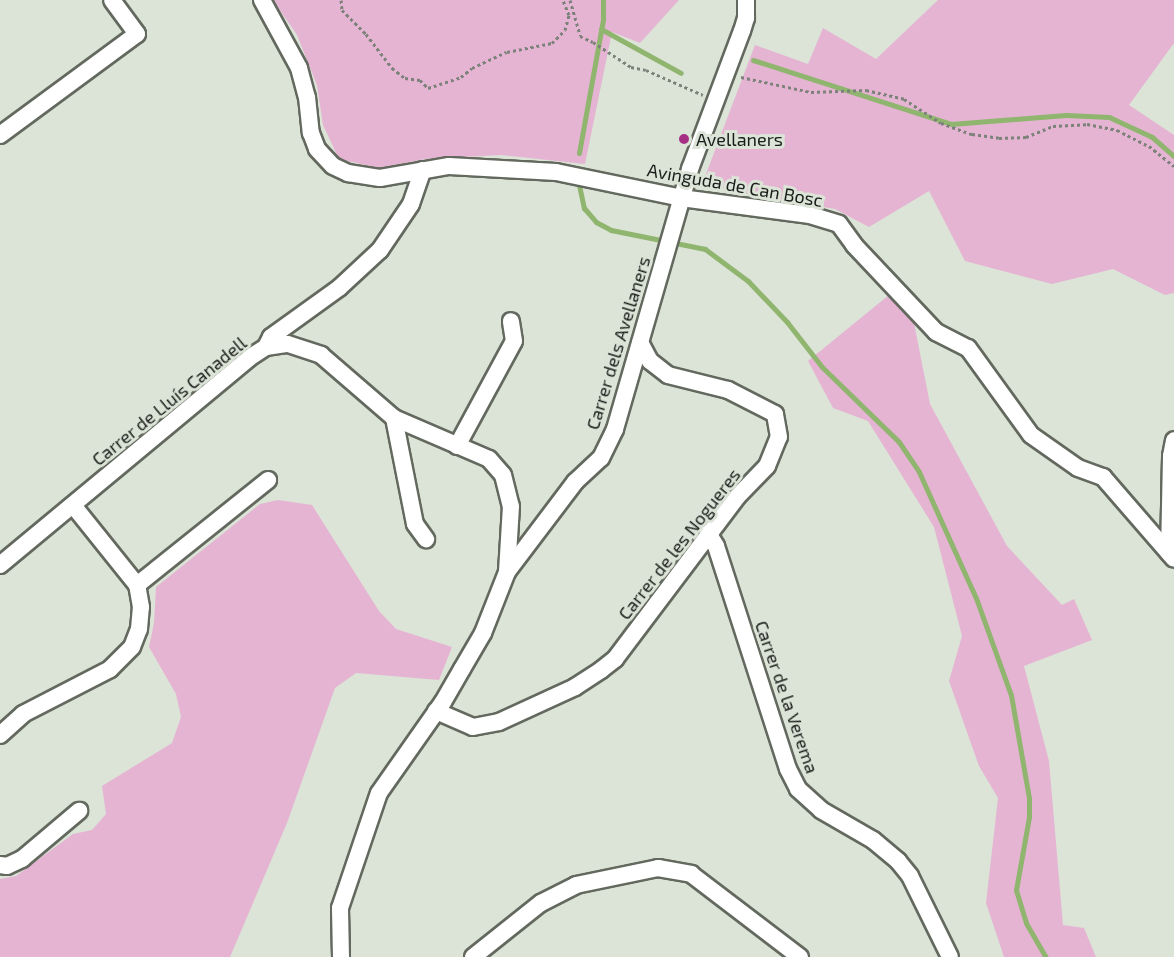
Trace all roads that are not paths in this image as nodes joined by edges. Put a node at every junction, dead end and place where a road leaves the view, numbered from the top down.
1 (112, 0) edge
2 (262, 0) edge
3 (746, 0) edge
4 (0, 135) edge
5 (423, 170) junction
6 (681, 198) junction
7 (511, 321) dead end
8 (640, 342) junction
9 (266, 347) junction
10 (394, 418) junction
11 (1174, 440) edge
12 (457, 446) junction
13 (268, 480) dead end
14 (73, 505) junction
15 (708, 533) junction
16 (426, 539) dead end
17 (1172, 556) edge
18 (0, 565) edge
19 (507, 572) junction
20 (137, 585) junction
21 (436, 711) junction
22 (0, 735) edge
23 (79, 811) dead end
24 (0, 865) edge
25 (341, 957) edge
26 (473, 957) edge
27 (800, 957) edge
28 (950, 957) edge

1 - 4 street
2 - 5 street, Avinguda de Can Bosc
3 - 6 street, Carrer dels Avellaners
5 - 6 street, Avinguda de Can Bosc
5 - 9 street
6 - 8 street, Carrer dels Avellaners
6 - 17 street, Avinguda de Can Bosc
7 - 12 street
8 - 15 street, Carrer de les Nogueres
8 - 19 street, Carrer dels Avellaners
9 - 10 street, Carrer de Lluís Canadell
9 - 14 street, Carrer de Lluís Canadell
10 - 12 street, Carrer de Lluís Canadell
10 - 16 street
11 - 17 street
12 - 19 street, Carrer de Lluís Canadell
13 - 20 street
14 - 18 street, Carrer de Lluís Canadell
14 - 20 street
15 - 21 street, Carrer de les Nogueres
15 - 28 street, Carrer de la Verema
19 - 21 street, Carrer dels Avellaners
20 - 22 street
21 - 25 street, Carrer dels Avellaners
23 - 24 street
26 - 27 street

